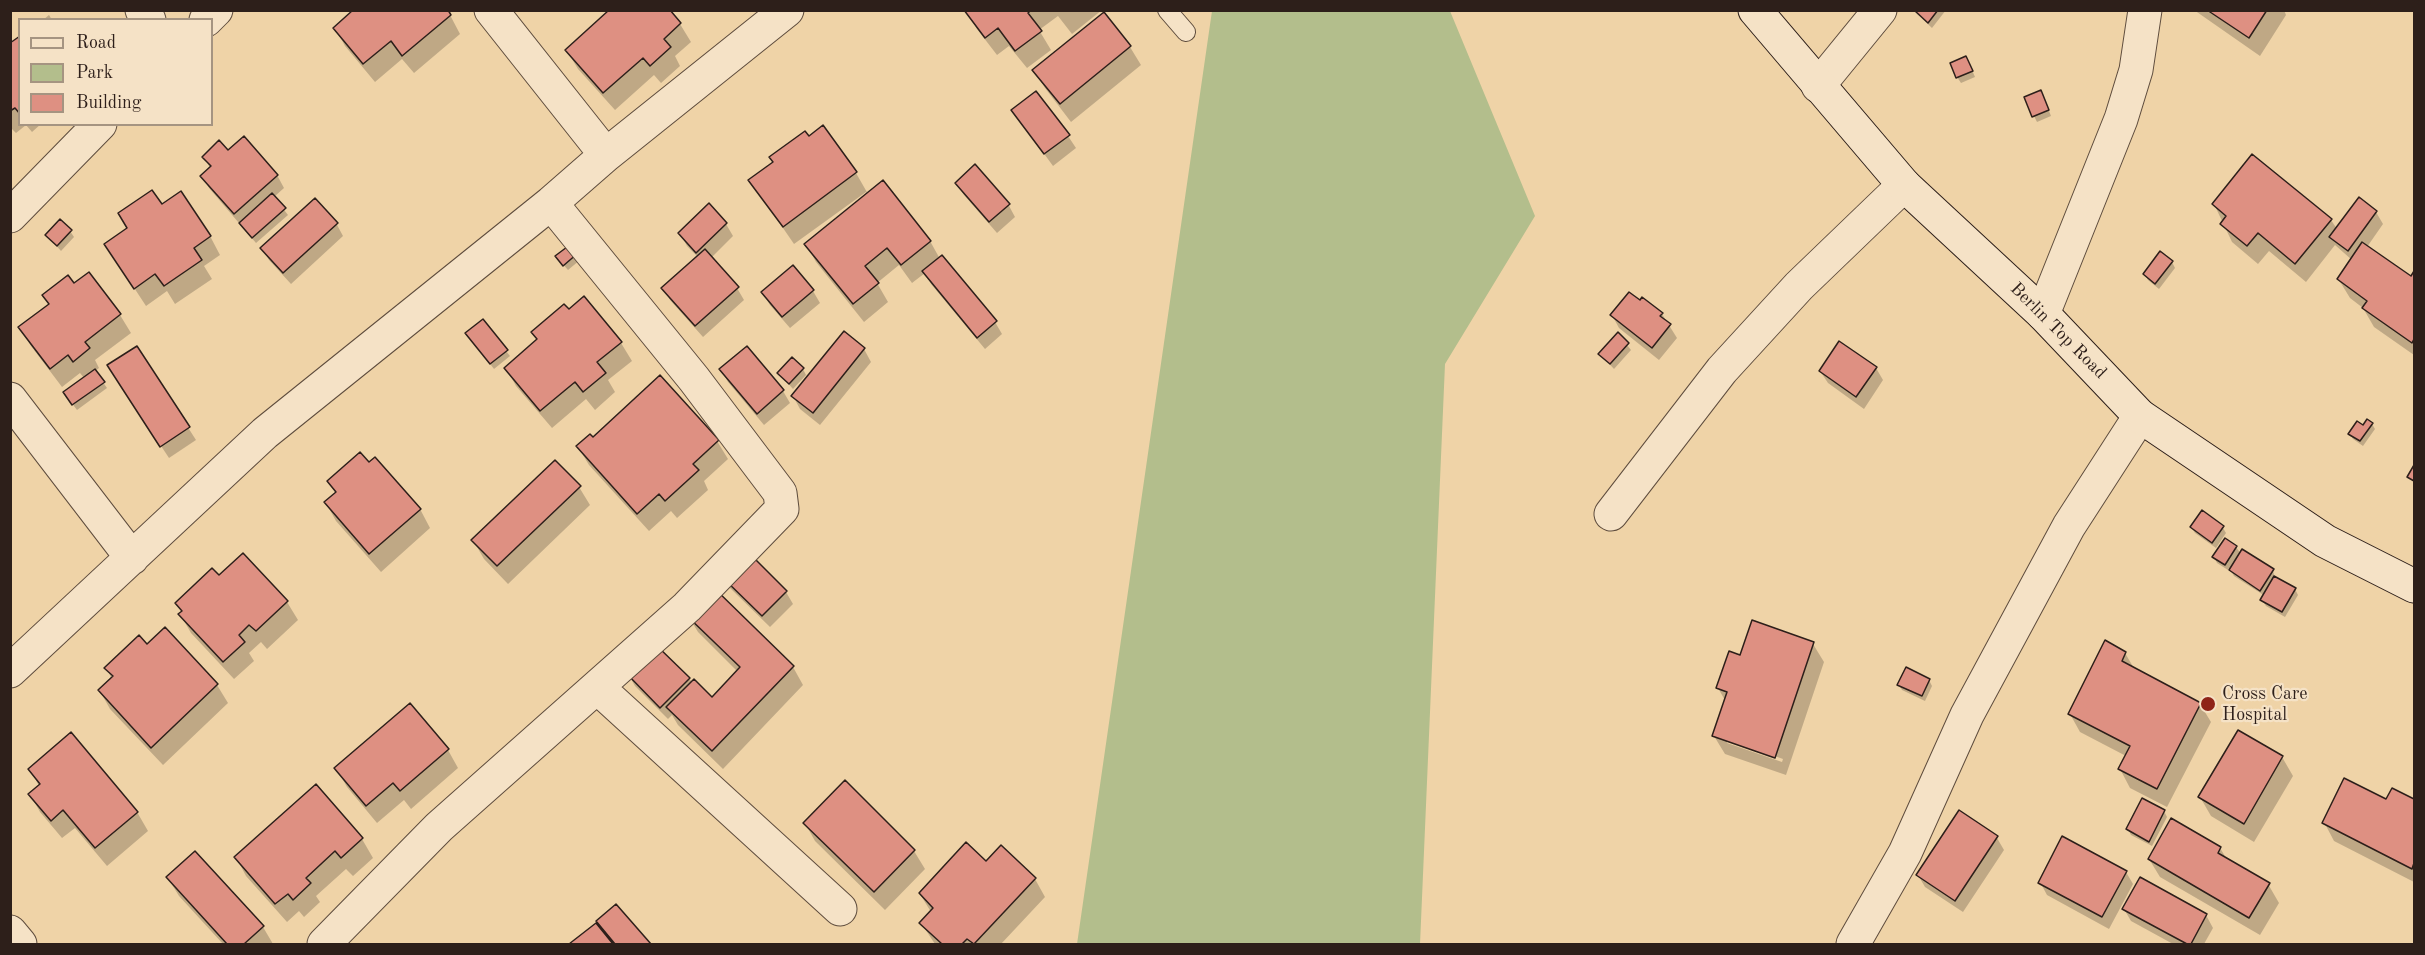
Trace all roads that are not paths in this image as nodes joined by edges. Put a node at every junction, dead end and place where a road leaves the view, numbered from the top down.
1 (491, 10) edge
2 (787, 10) edge
3 (1167, 10) edge
4 (1755, 10) edge
5 (1880, 10) edge
6 (2145, 10) edge
7 (1186, 32) dead end
8 (1818, 86) junction
9 (98, 126) edge
10 (606, 155) junction
11 (1904, 185) junction
12 (551, 204) junction
13 (10, 216) edge
14 (2043, 314) junction
15 (10, 399) edge
16 (2140, 416) junction
17 (1611, 514) dead end
18 (132, 558) junction
19 (2415, 586) edge
20 (10, 671) edge
21 (597, 687) junction
22 (840, 909) dead end
23 (10, 932) edge
24 (20, 945) edge
25 (324, 945) edge
26 (1853, 945) edge

1 - 10 street
2 - 10 street
3 - 7 lane
4 - 8 street, Berlin Top Road
5 - 8 street
6 - 14 street
8 - 11 street, Berlin Top Road
9 - 13 street
10 - 12 street
11 - 14 street, Berlin Top Road
11 - 17 street
12 - 18 street
12 - 21 street
14 - 16 street, Berlin Top Road
15 - 18 street
16 - 19 street, Berlin Top Road
16 - 26 street
18 - 20 street
21 - 22 street
21 - 25 street
23 - 24 street

